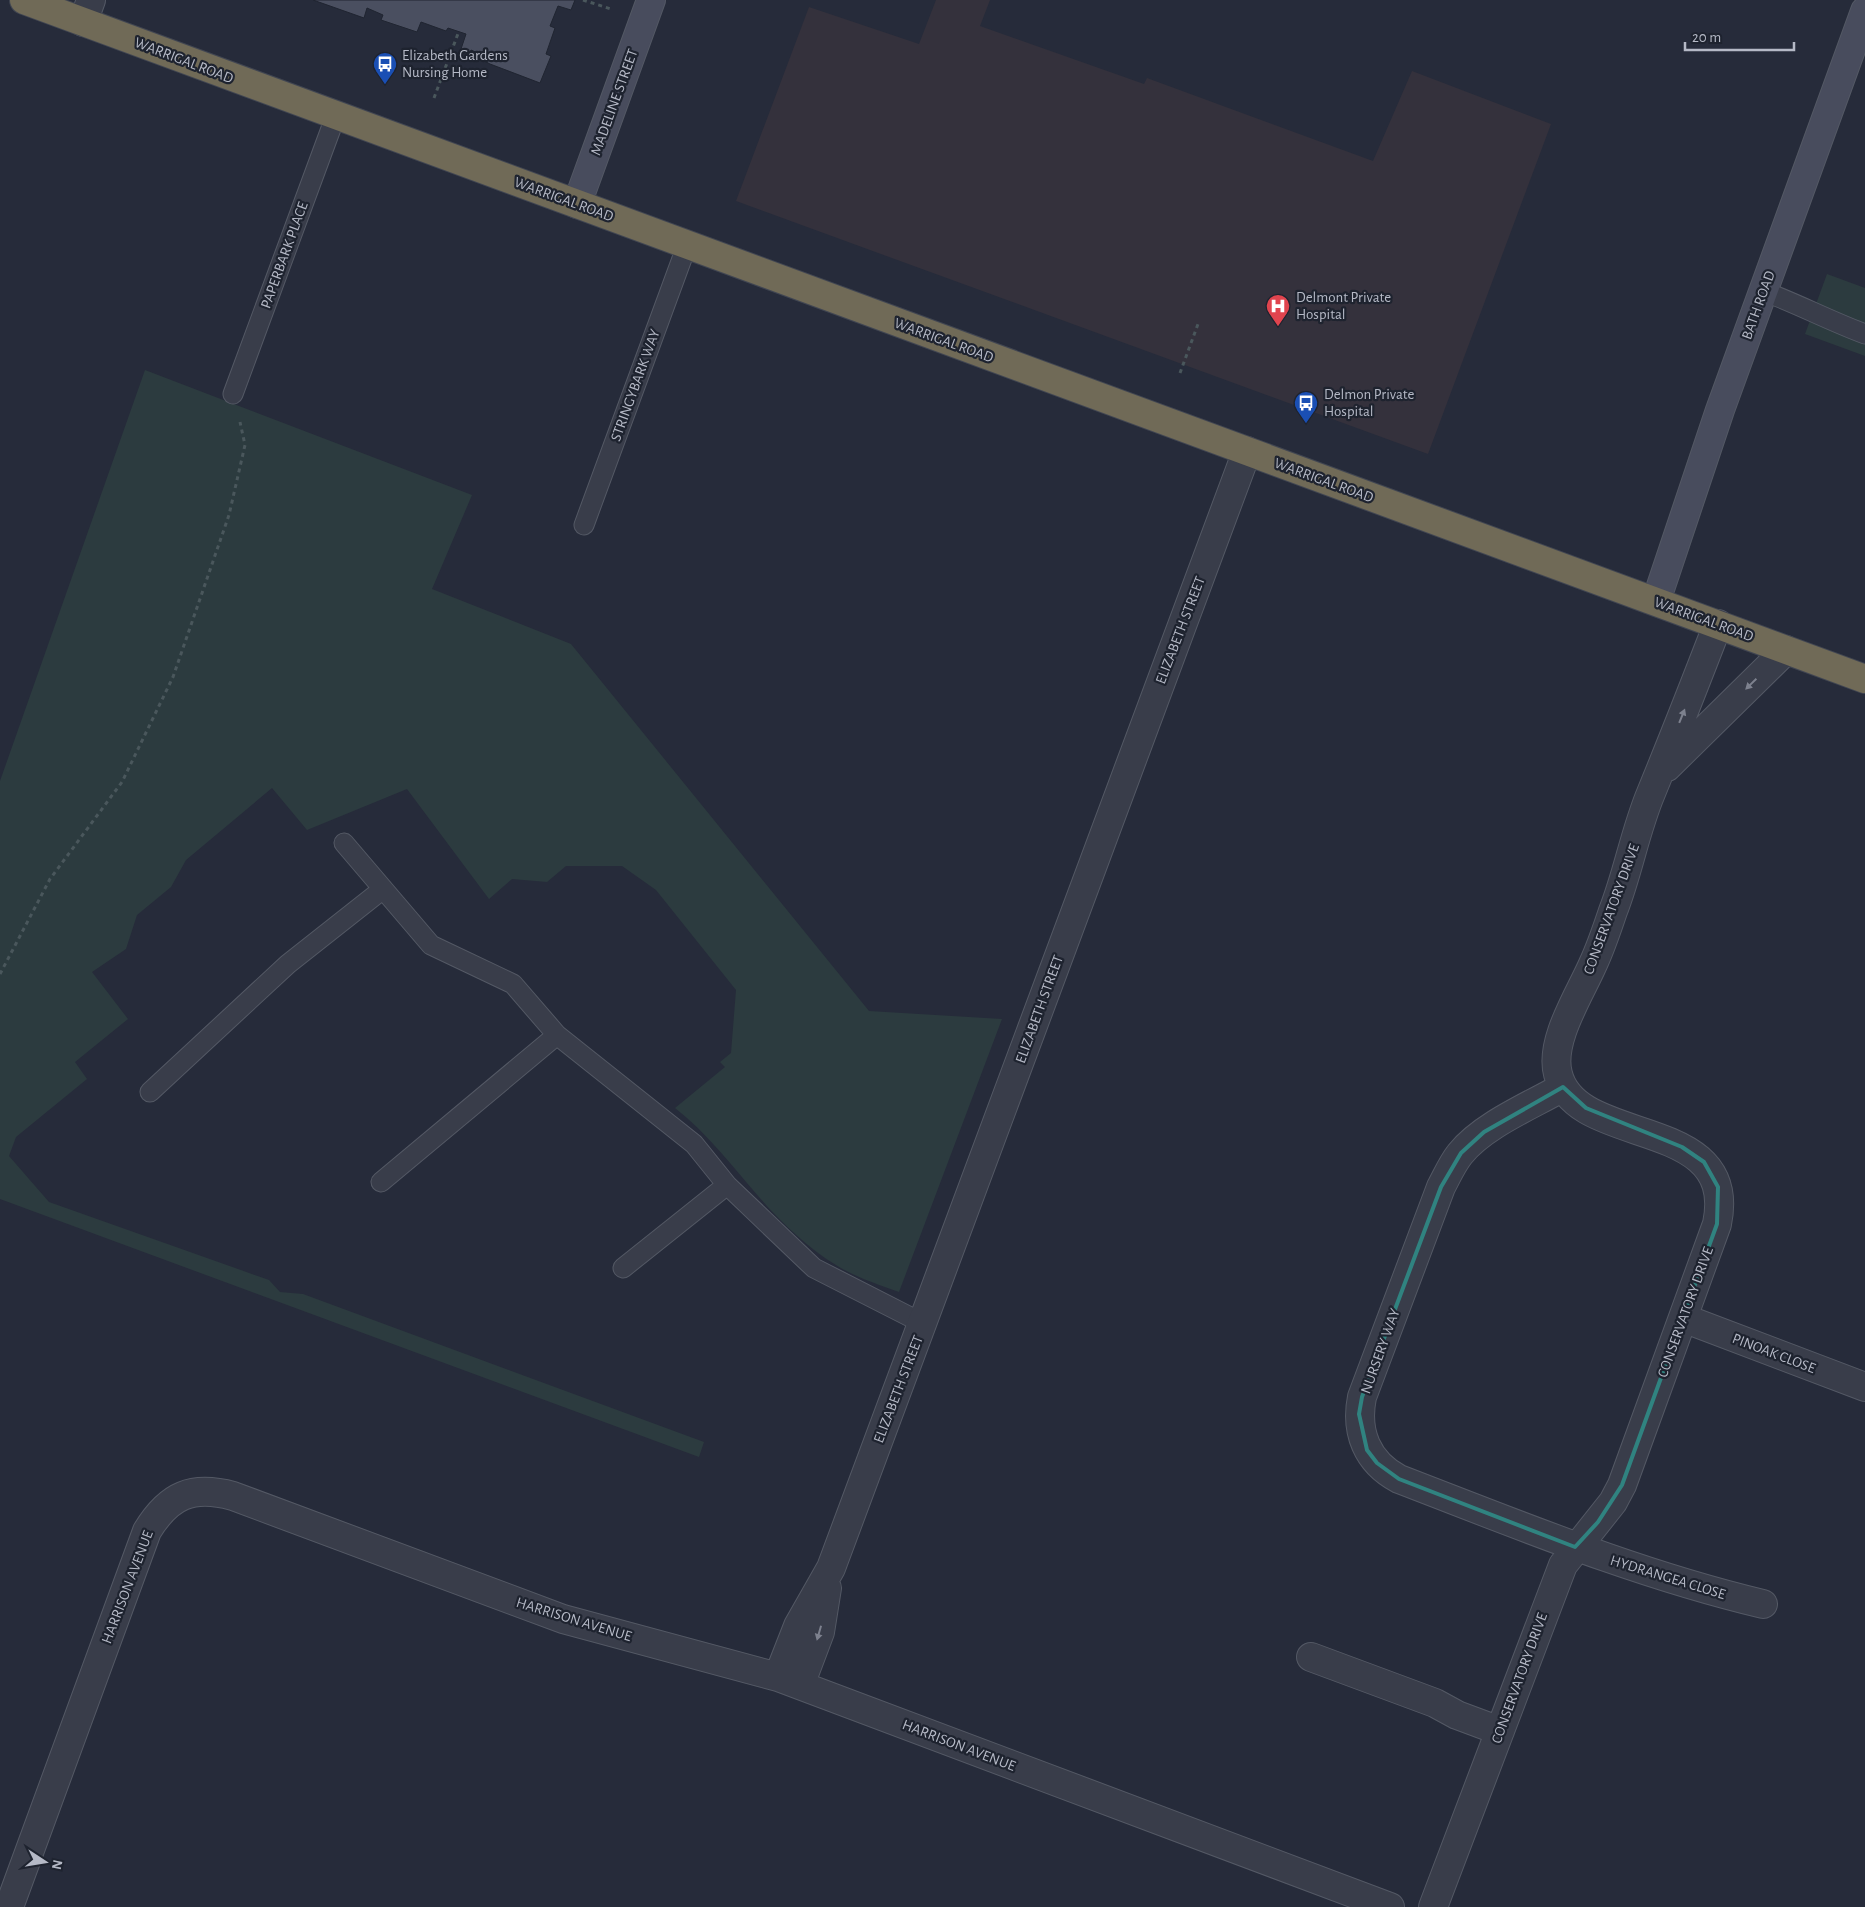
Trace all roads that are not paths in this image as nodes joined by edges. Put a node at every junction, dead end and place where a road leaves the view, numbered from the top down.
1 (24, 0) edge
2 (651, 0) edge
3 (87, 11) edge
4 (1865, 11) edge
5 (336, 115) junction
6 (577, 204) junction
7 (687, 246) junction
8 (1763, 291) junction
9 (1865, 334) edge
10 (233, 394) road end
11 (1247, 451) junction
12 (584, 525) dead end
13 (1656, 601) junction
14 (1718, 624) junction
15 (1786, 650) junction
16 (1865, 679) edge
17 (1658, 778) junction
18 (344, 843) dead end
19 (383, 889) junction
20 (557, 1035) junction
21 (1563, 1086) junction
22 (150, 1092) dead end
23 (381, 1182) dead end
24 (727, 1184) junction
25 (623, 1268) dead end
26 (1682, 1318) junction
27 (922, 1324) junction
28 (1865, 1387) edge
29 (1575, 1547) junction
30 (1763, 1604) dead end
31 (1311, 1657) dead end
32 (789, 1681) junction
33 (1500, 1731) junction
34 (9, 1907) edge
35 (1390, 1907) edge
36 (1433, 1907) edge

1 - 3 highway, WARRIGAL ROAD
2 - 6 street, MADELINE STREET
3 - 5 highway, WARRIGAL ROAD
4 - 8 street, BATH ROAD
5 - 6 highway, WARRIGAL ROAD
5 - 10 lane, PAPERBARK PLACE
6 - 7 highway, WARRIGAL ROAD
7 - 11 highway, WARRIGAL ROAD
7 - 12 lane, STRINGYBARK WAY
8 - 9 lane
8 - 13 street, BATH ROAD
11 - 13 highway, WARRIGAL ROAD
11 - 27 street, ELIZABETH STREET
13 - 14 highway, WARRIGAL ROAD
14 - 15 highway, WARRIGAL ROAD
17 -> 14 street, CONSERVATORY DRIVE
15 - 16 highway, WARRIGAL ROAD
15 -> 17 street, CONSERVATORY DRIVE
17 - 21 street, CONSERVATORY DRIVE
18 - 19 lane
19 - 20 lane
19 - 22 lane
20 - 23 lane
20 - 24 lane
21 - 26 street, CONSERVATORY DRIVE
21 - 29 street, NURSERY WAY
24 - 25 lane
24 - 27 lane
26 - 28 street, PINOAK CLOSE
26 - 29 street, CONSERVATORY DRIVE
27 - 32 street, ELIZABETH STREET
29 - 30 street, HYDRANGEA CLOSE
29 - 33 street, CONSERVATORY DRIVE
31 - 33 street
32 - 34 street, HARRISON AVENUE
32 - 35 street, HARRISON AVENUE
33 - 36 street, CONSERVATORY DRIVE

